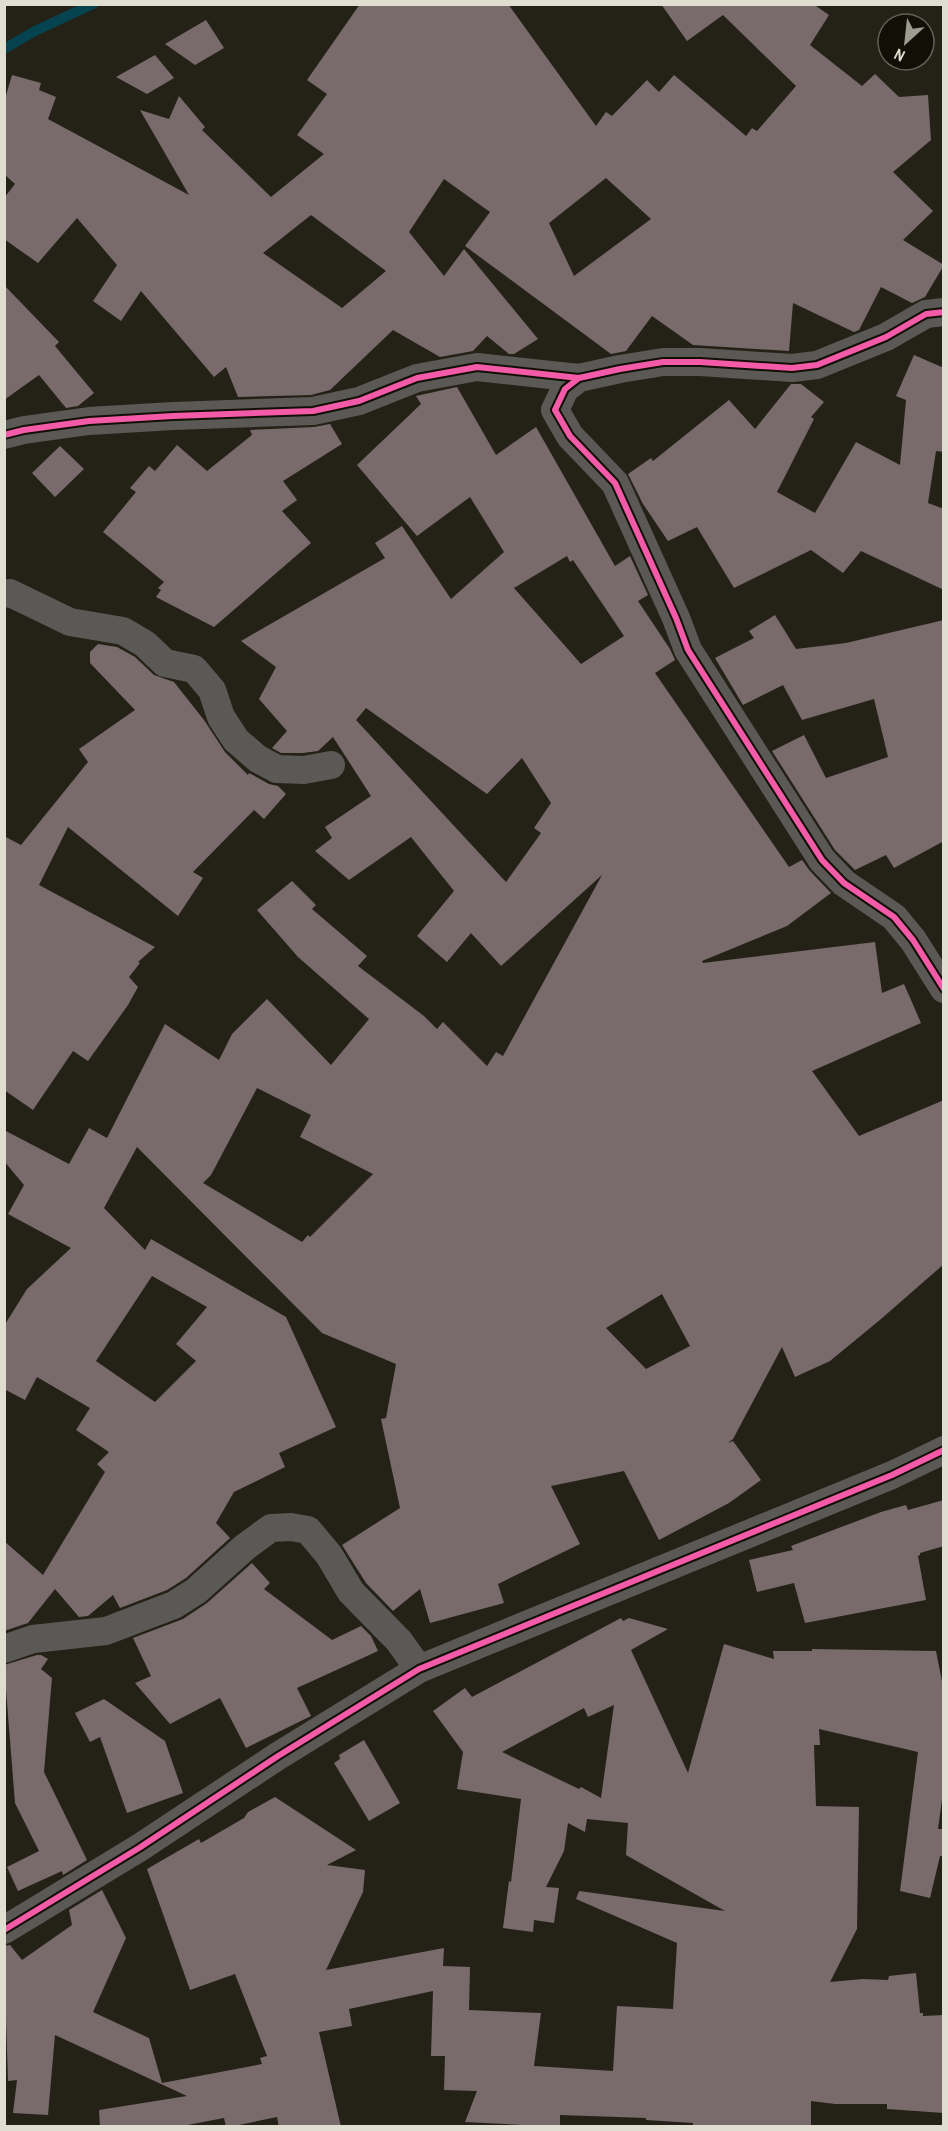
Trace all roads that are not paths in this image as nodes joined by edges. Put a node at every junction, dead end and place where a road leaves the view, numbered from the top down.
1 (944, 312) edge
2 (579, 378) junction
3 (4, 435) edge
4 (4, 594) edge
5 (331, 765) dead end
6 (944, 989) edge
7 (944, 1450) edge
8 (4, 1649) edge
9 (419, 1669) junction
10 (4, 1930) edge

1 - 2 street
2 - 3 street
2 - 6 street
4 - 5 street
7 - 9 street
8 - 9 street
9 - 10 street

